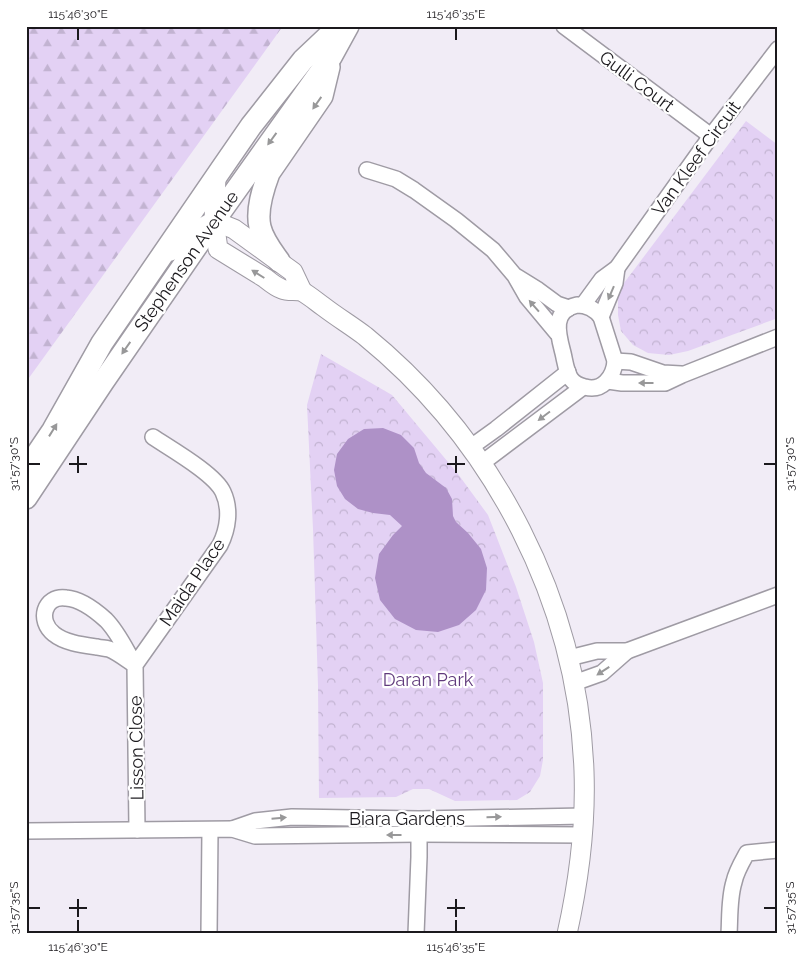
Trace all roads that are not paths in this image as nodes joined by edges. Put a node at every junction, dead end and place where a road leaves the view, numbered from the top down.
1 (339, 26) edge
2 (348, 26) edge
3 (564, 26) edge
4 (778, 49) edge
5 (332, 57) junction
6 (710, 136) junction
7 (367, 170) dead end
8 (216, 177) junction
9 (214, 221) junction
10 (280, 261) junction
11 (617, 268) junction
12 (515, 276) junction
13 (302, 292) junction
14 (576, 307) junction
15 (601, 317) junction
16 (558, 333) junction
17 (778, 337) edge
18 (102, 343) junction
19 (615, 361) junction
20 (568, 372) junction
21 (682, 374) junction
22 (608, 381) junction
23 (583, 387) junction
24 (153, 437) dead end
25 (471, 447) junction
26 (482, 463) junction
27 (26, 470) edge
28 (26, 498) edge
29 (778, 595) edge
30 (628, 651) junction
31 (570, 658) junction
32 (135, 665) junction
33 (574, 683) junction
34 (584, 816) junction
35 (419, 819) junction
36 (232, 829) junction
37 (137, 830) junction
38 (210, 830) junction
39 (26, 831) edge
40 (419, 834) junction
41 (583, 835) junction
42 (778, 850) edge
43 (209, 934) edge
44 (416, 934) edge
45 (567, 934) edge
46 (729, 934) edge

1 - 8 main road, Stephenson Avenue
2 - 5 main road, Stephenson Avenue
3 - 6 street, Gulli Court
4 - 6 street, Van Kleef Circuit
5 -> 9 main road, Stephenson Avenue
5 -> 10 main road
6 - 11 street, Van Kleef Circuit
7 - 12 street
8 - 9 street
8 - 18 main road, Stephenson Avenue
9 - 10 street
13 -> 9 street
9 - 18 street
9 -> 28 main road, Stephenson Avenue
10 - 13 street
11 - 14 street, Van Kleef Circuit
11 -> 15 street, Van Kleef Circuit
12 - 14 street
16 -> 12 street
13 - 25 street
14 - 15 street
14 - 16 street
15 - 19 street
16 - 20 street
17 - 21 street
27 -> 18 main road, Stephenson Avenue
19 - 21 street
19 - 22 street
20 - 23 street
20 - 25 street
21 -> 22 street
22 - 23 street
23 -> 26 street
24 - 32 street, Maida Place
25 - 26 street
26 - 31 street
29 - 30 street
30 - 31 street
30 -> 33 street
31 - 33 street
32 - 32 street, Lisson Close
32 - 37 street, Lisson Close
33 - 34 street
35 -> 34 street, Biara Gardens
34 - 41 street
36 -> 35 street, Biara Gardens
35 - 40 street
36 - 38 street, Biara Gardens
40 -> 36 street, Biara Gardens
37 - 38 street, Biara Gardens
37 - 39 street, Biara Gardens
38 - 43 street
40 - 41 street, Biara Gardens
40 - 44 street
41 - 45 street
42 - 46 street

